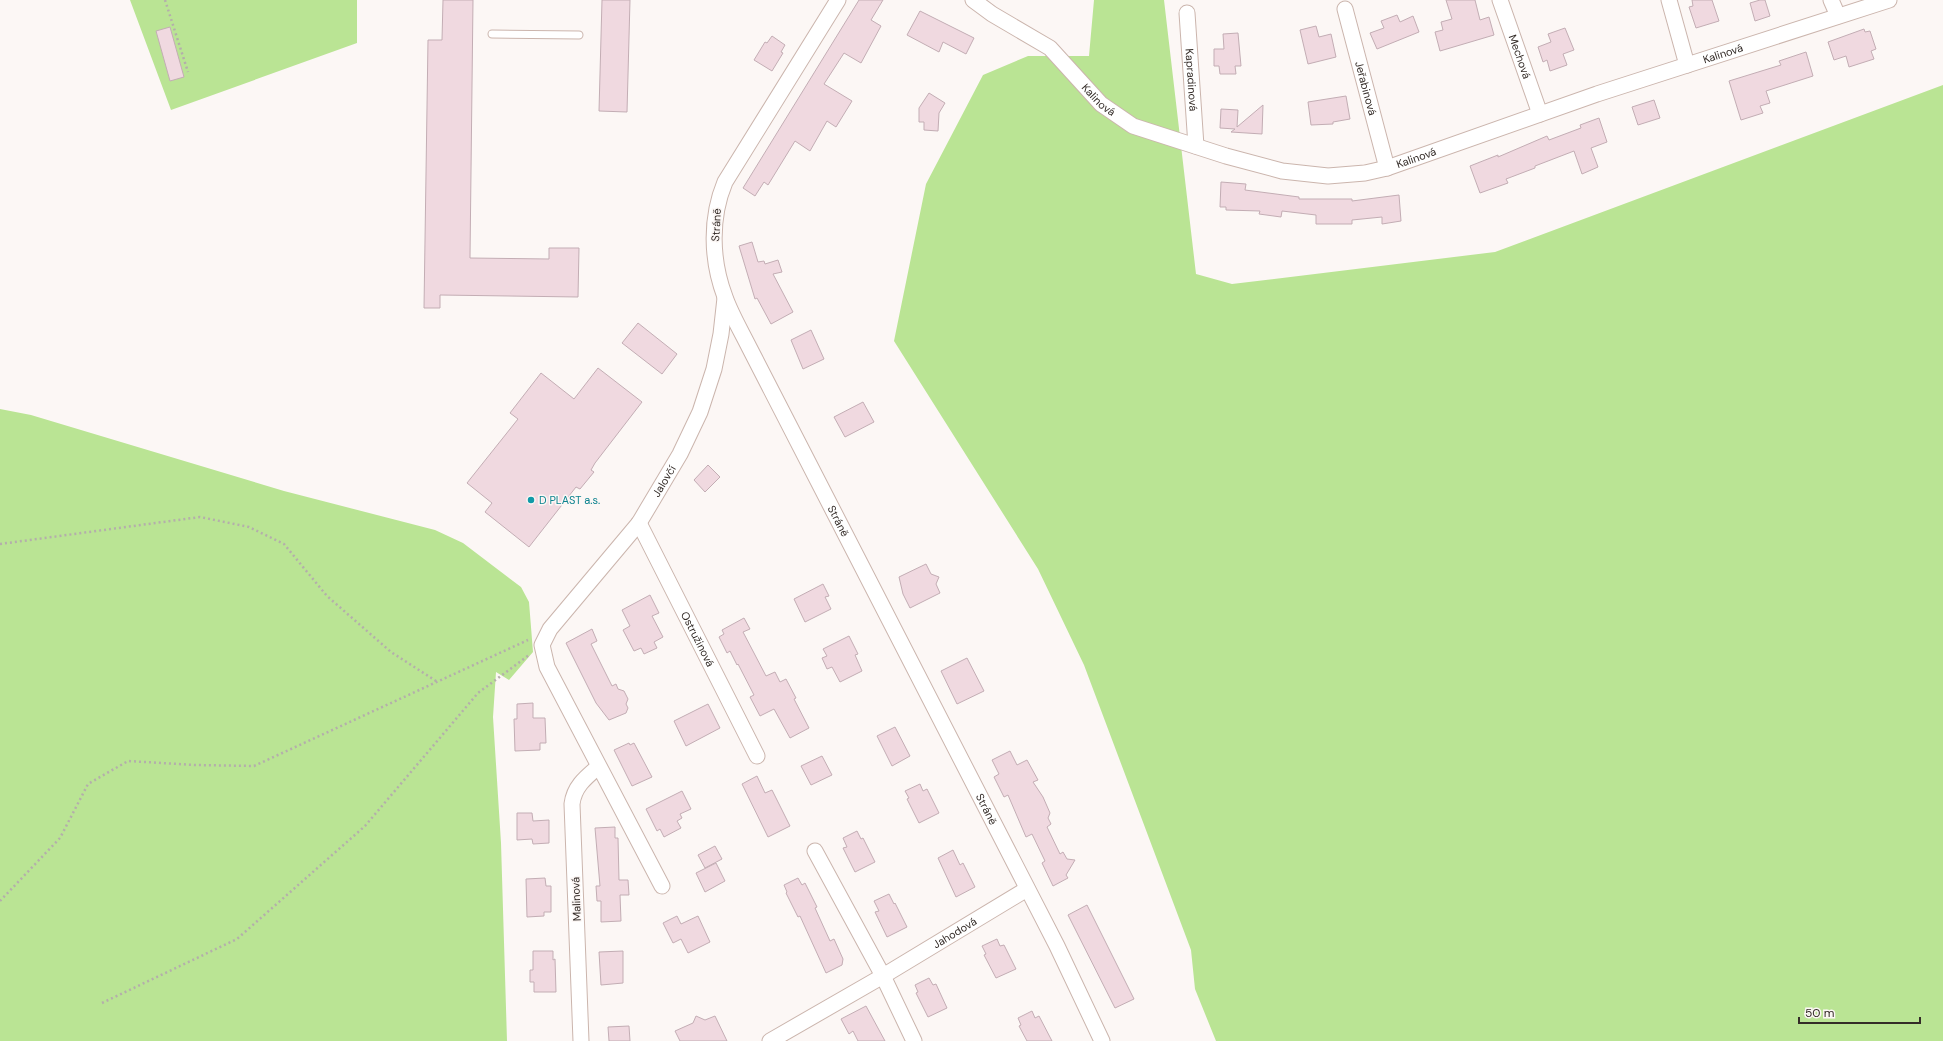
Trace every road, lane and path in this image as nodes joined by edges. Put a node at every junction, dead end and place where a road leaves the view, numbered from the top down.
1 (165, 0) edge
2 (838, 0) edge
3 (973, 0) edge
4 (1500, 0) edge
5 (1669, 0) edge
6 (1832, 0) edge
7 (1889, 0) edge
8 (1345, 9) dead end
9 (1186, 13) dead end
10 (1838, 16) junction
11 (492, 34) dead end
12 (579, 35) dead end
13 (1687, 65) junction
14 (188, 72) dead end
15 (1540, 114) junction
16 (1196, 146) junction
17 (1388, 168) junction
18 (725, 297) junction
19 (639, 523) junction
20 (0, 544) edge
21 (544, 641) junction
22 (436, 681) junction
23 (757, 756) dead end
24 (598, 767) junction
25 (815, 851) dead end
26 (662, 886) dead end
27 (1027, 889) junction
28 (0, 901) edge
29 (883, 976) junction
30 (102, 1003) dead end
31 (581, 1041) edge
32 (770, 1041) edge
33 (914, 1041) edge
34 (1102, 1041) edge

1 - 14 path
2 - 18 street, Stráně
3 - 16 street, Kalinová
4 - 15 street, Mechová
5 - 13 street
6 - 10 street
7 - 10 street, Kalinová
8 - 17 street, Jeřabinová
9 - 16 street, Kapradinová
10 - 13 street, Kalinová
11 - 12 lane
13 - 15 street, Kalinová
15 - 17 street, Kalinová
16 - 17 street, Kalinová
18 - 19 street, Jalovčí
18 - 27 street, Stráně
19 - 21 street, Jalovčí
19 - 23 street, Ostružinová
20 - 22 path
21 - 22 path
21 - 24 street
21 - 30 path
22 - 28 path
24 - 26 street
24 - 31 street, Malinová
25 - 29 street
27 - 29 street, Jahodová
27 - 34 street, Stráně
29 - 32 street, Jahodová
29 - 33 street

